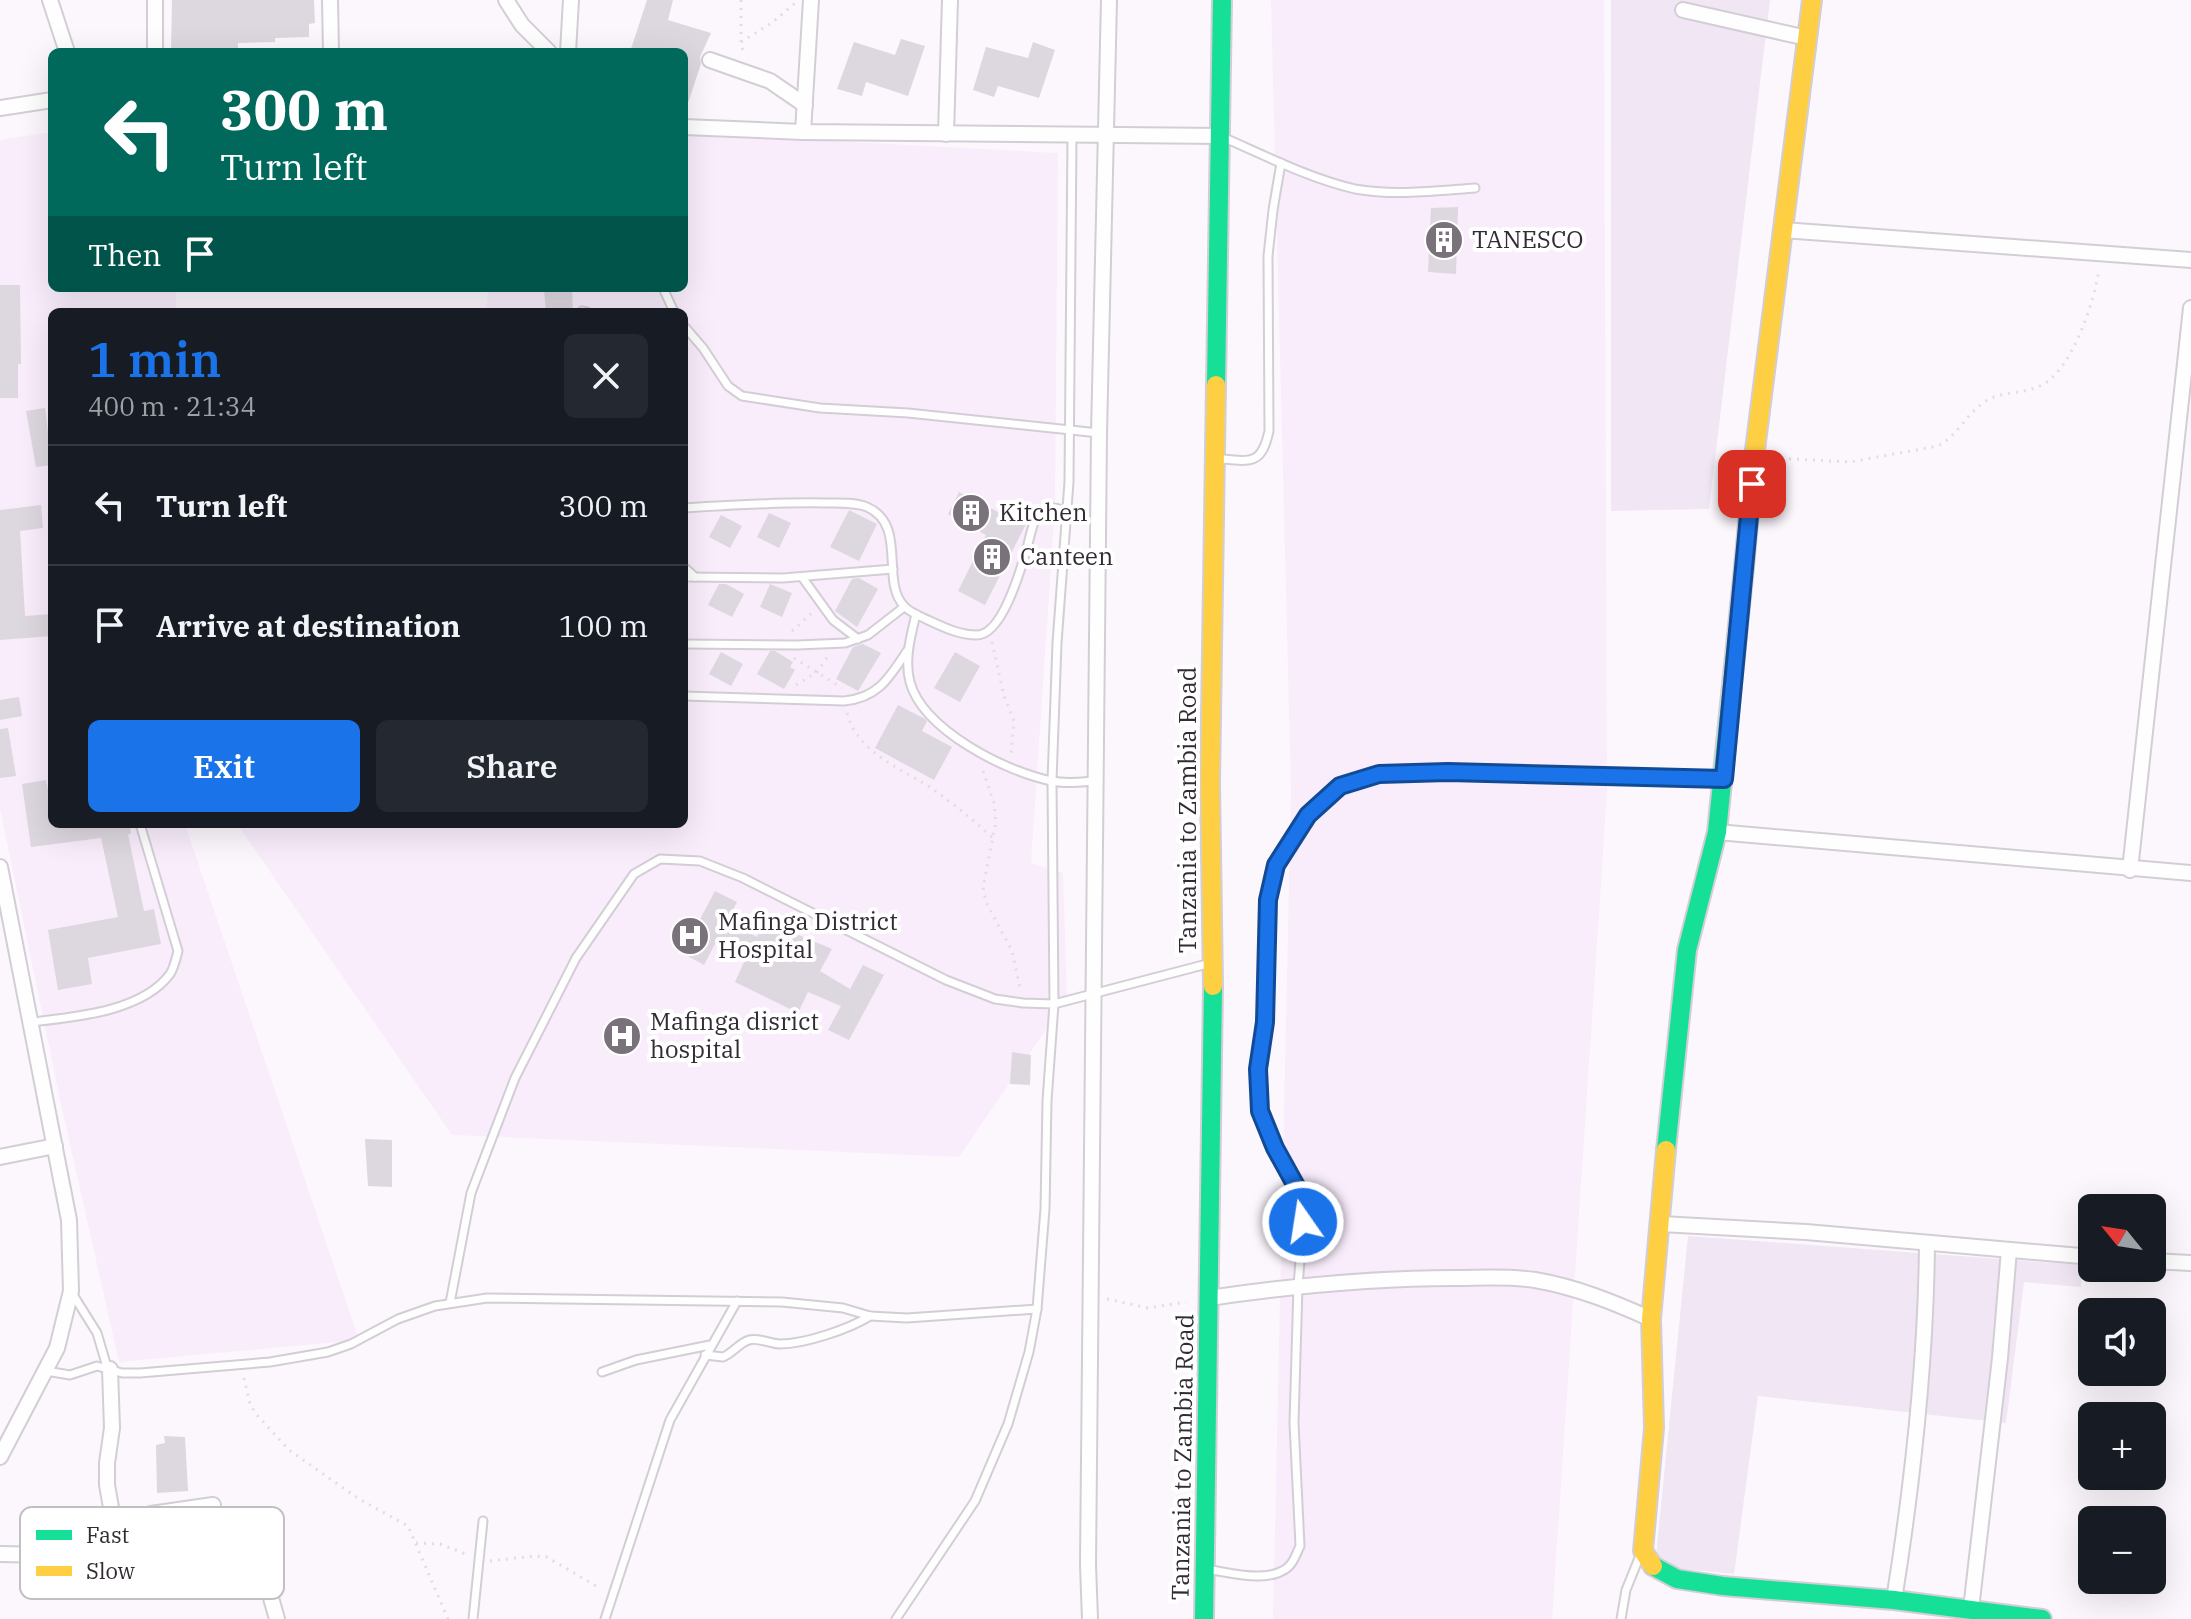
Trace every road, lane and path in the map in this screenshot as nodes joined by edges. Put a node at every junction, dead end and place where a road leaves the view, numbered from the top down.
1 (50, 0) edge
2 (155, 0) edge
3 (330, 0) edge
4 (506, 0) edge
5 (571, 0) edge
6 (741, 0) edge
7 (798, 0) edge
8 (811, 0) edge
9 (950, 0) edge
10 (1109, 0) edge
11 (1222, 0) edge
12 (1812, 0) edge
13 (1683, 10) dead end
14 (1807, 38) junction
15 (741, 42) junction
16 (66, 48) edge
17 (155, 48) edge
18 (331, 48) edge
19 (545, 48) edge
20 (568, 48) edge
21 (710, 60) dead end
22 (755, 75) junction
23 (48, 101) edge
24 (805, 105) junction
25 (0, 108) edge
26 (688, 127) edge
27 (803, 132) junction
28 (946, 134) junction
29 (1072, 135) junction
30 (1107, 135) junction
31 (1221, 136) junction
32 (1281, 163) junction
33 (1475, 188) dead end
34 (1783, 230) junction
35 (2101, 253) junction
36 (2191, 260) edge
37 (2191, 308) edge
38 (688, 332) edge
39 (1070, 431) junction
40 (1099, 433) junction
41 (1754, 458) junction
42 (1216, 459) junction
43 (688, 508) edge
44 (1067, 511) junction
45 (893, 569) junction
46 (688, 571) edge
47 (688, 577) edge
48 (695, 577) junction
49 (802, 577) junction
50 (820, 605) junction
51 (904, 607) junction
52 (916, 614) junction
53 (989, 632) junction
54 (858, 639) junction
55 (688, 644) edge
56 (774, 645) junction
57 (833, 645) junction
58 (908, 649) junction
59 (817, 672) junction
60 (688, 696) edge
61 (861, 700) junction
62 (844, 701) junction
63 (974, 751) junction
64 (1008, 767) junction
65 (1724, 779) junction
66 (1052, 781) junction
67 (1095, 781) junction
68 (141, 828) edge
69 (1717, 832) junction
70 (993, 838) junction
71 (0, 867) edge
72 (2130, 870) junction
73 (2191, 873) edge
74 (1213, 962) junction
75 (1092, 996) junction
76 (1023, 1003) junction
77 (1054, 1004) junction
78 (32, 1022) junction
79 (55, 1146) junction
80 (0, 1157) edge
81 (1661, 1224) junction
82 (1927, 1243) junction
83 (2009, 1250) junction
84 (2078, 1256) edge
85 (2166, 1262) edge
86 (2191, 1263) edge
87 (1298, 1286) junction
88 (71, 1291) junction
89 (1091, 1298) junction
90 (1209, 1298) junction
91 (737, 1301) junction
92 (450, 1303) junction
93 (1037, 1309) junction
94 (870, 1316) junction
95 (1651, 1319) junction
96 (710, 1345) junction
97 (705, 1355) junction
98 (236, 1364) junction
99 (108, 1368) junction
100 (46, 1371) junction
101 (602, 1372) dead end
102 (0, 1457) edge
103 (213, 1505) dead end
104 (110, 1507) edge
105 (199, 1507) edge
106 (483, 1521) dead end
107 (416, 1543) junction
108 (1643, 1551) junction
109 (0, 1554) edge
110 (20, 1554) edge
111 (478, 1560) junction
112 (1205, 1569) junction
113 (612, 1596) junction
114 (271, 1599) edge
115 (1894, 1600) junction
116 (1971, 1609) junction
117 (277, 1619) edge
118 (448, 1619) edge
119 (473, 1619) edge
120 (605, 1619) edge
121 (896, 1619) edge
122 (1090, 1619) edge
123 (1204, 1619) edge
124 (1621, 1619) edge
125 (2042, 1619) edge

1 - 16 street
2 - 17 street
3 - 18 street
4 - 19 street
5 - 20 street
6 - 15 path
7 - 15 path
8 - 24 street
9 - 28 street
10 - 30 street
11 - 31 main road, Tanzania to Zambia Road
12 - 14 main road
13 - 14 street
14 - 34 main road
15 - 22 path
21 - 22 street
22 - 24 street
23 - 25 street
24 - 27 street
26 - 27 street
27 - 28 street
28 - 29 street
29 - 30 street
29 - 39 lane
30 - 31 street
30 - 40 street
31 - 32 lane
31 - 42 main road, Tanzania to Zambia Road
32 - 33 lane
32 - 42 lane
34 - 35 street
34 - 41 main road
35 - 36 street
35 - 41 path
37 - 72 street
38 - 39 lane
39 - 40 lane
39 - 44 lane
40 - 67 street
41 - 65 main road
42 - 74 main road, Tanzania to Zambia Road
43 - 45 lane
44 - 53 lane
44 - 66 lane
45 - 49 lane
45 - 51 lane
46 - 48 lane
47 - 48 lane
48 - 49 lane
49 - 50 lane
50 - 54 lane
50 - 56 path
51 - 52 lane
51 - 54 lane
52 - 53 lane
52 - 58 lane
53 - 64 path
54 - 57 lane
55 - 56 lane
56 - 57 lane
56 - 59 path
57 - 59 path
58 - 61 lane
58 - 63 lane
59 - 61 path
60 - 62 lane
61 - 62 lane
62 - 70 path
63 - 64 lane
63 - 70 path
64 - 66 lane
65 - 69 main road
65 - 87 lane
66 - 67 lane
66 - 77 lane
67 - 75 street
68 - 78 lane
69 - 72 street
69 - 81 main road
70 - 76 path
71 - 78 street
72 - 73 street
74 - 75 lane
74 - 90 main road, Tanzania to Zambia Road
75 - 77 lane
75 - 89 street
76 - 77 lane
76 - 92 lane
77 - 93 lane
78 - 79 street
79 - 80 street
79 - 88 street
81 - 82 street
81 - 95 main road
82 - 83 street
82 - 115 street
83 - 84 street
83 - 116 street
85 - 86 street
87 - 90 street
87 - 95 street
87 - 112 lane
88 - 99 lane
88 - 100 street
89 - 90 path
89 - 122 street
90 - 112 main road, Tanzania to Zambia Road
91 - 92 lane
91 - 94 lane
91 - 96 lane
92 - 98 lane
93 - 94 lane
93 - 121 lane
94 - 97 lane
95 - 108 main road
96 - 97 lane
96 - 101 lane
97 - 113 lane
98 - 99 lane
98 - 107 path
99 - 100 lane
99 - 104 street
100 - 102 street
103 - 105 street
106 - 111 lane
107 - 111 path
107 - 118 path
108 - 115 main road
108 - 124 lane
109 - 110 street
111 - 113 path
111 - 119 lane
112 - 123 main road, Tanzania to Zambia Road
113 - 120 lane
114 - 117 street
115 - 116 main road
116 - 125 main road

